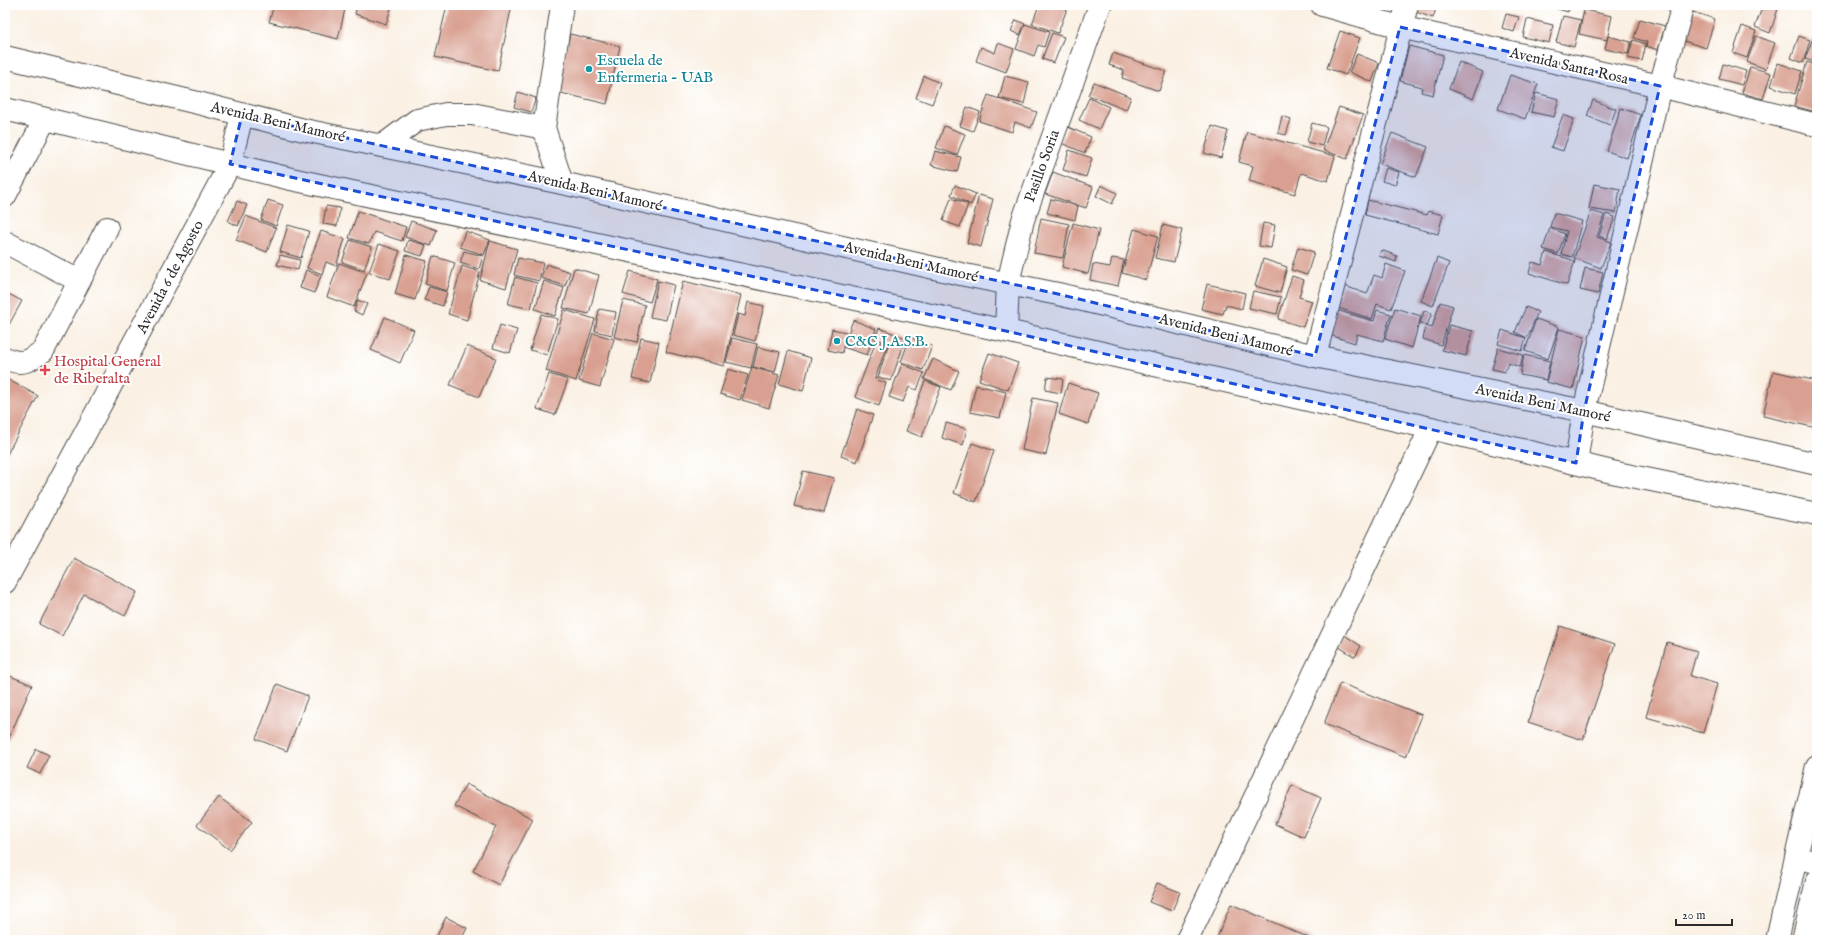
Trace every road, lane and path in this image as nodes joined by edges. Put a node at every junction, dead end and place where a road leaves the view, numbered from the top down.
1 (562, 5) edge
2 (1100, 5) edge
3 (1322, 5) edge
4 (1407, 5) edge
5 (1683, 5) edge
6 (1400, 27) junction
7 (5, 57) edge
8 (1660, 86) junction
9 (5, 109) edge
10 (242, 115) junction
11 (45, 119) junction
12 (1817, 125) edge
13 (544, 128) junction
14 (382, 146) junction
15 (230, 164) junction
16 (562, 183) junction
17 (5, 196) edge
18 (107, 228) dead end
19 (5, 242) edge
20 (79, 281) junction
21 (1008, 283) junction
22 (1006, 331) junction
23 (1315, 356) junction
24 (5, 358) edge
25 (1584, 411) junction
26 (1431, 428) junction
27 (1576, 463) junction
28 (1817, 464) edge
29 (1817, 514) edge
30 (5, 582) edge
31 (1817, 766) edge
32 (1807, 860) edge
33 (1790, 880) junction
34 (1817, 884) edge
35 (1188, 940) edge
36 (1777, 940) edge
37 (1803, 940) edge

1 - 13 street
2 - 21 street, Pasillo Soria
3 - 6 street, Avenida Santa Rosa
4 - 6 street
5 - 8 street
6 - 8 street, Avenida Santa Rosa
6 - 23 street
7 - 10 street, Avenida Beni Mamoré
8 - 12 street, Avenida Santa Rosa
8 - 25 street
9 - 11 street
10 - 14 street, Avenida Beni Mamoré
10 - 15 street, Avenida 6 de Agosto
11 - 15 street
11 - 17 street
13 - 14 street
13 - 16 street
14 - 16 street, Avenida Beni Mamoré
15 - 22 street
15 - 30 street, Avenida 6 de Agosto
16 - 21 street, Avenida Beni Mamoré
18 - 20 street
19 - 20 street
20 - 24 street
21 - 22 street, Pasillo Soria
21 - 23 street, Avenida Beni Mamoré
22 - 26 street
23 - 25 street, Avenida Beni Mamoré
25 - 27 street
25 - 28 street, Avenida Beni Mamoré
26 - 27 street
26 - 35 street
27 - 29 street
31 - 32 street
32 - 33 street
33 - 34 street
33 - 36 street
34 - 37 street

